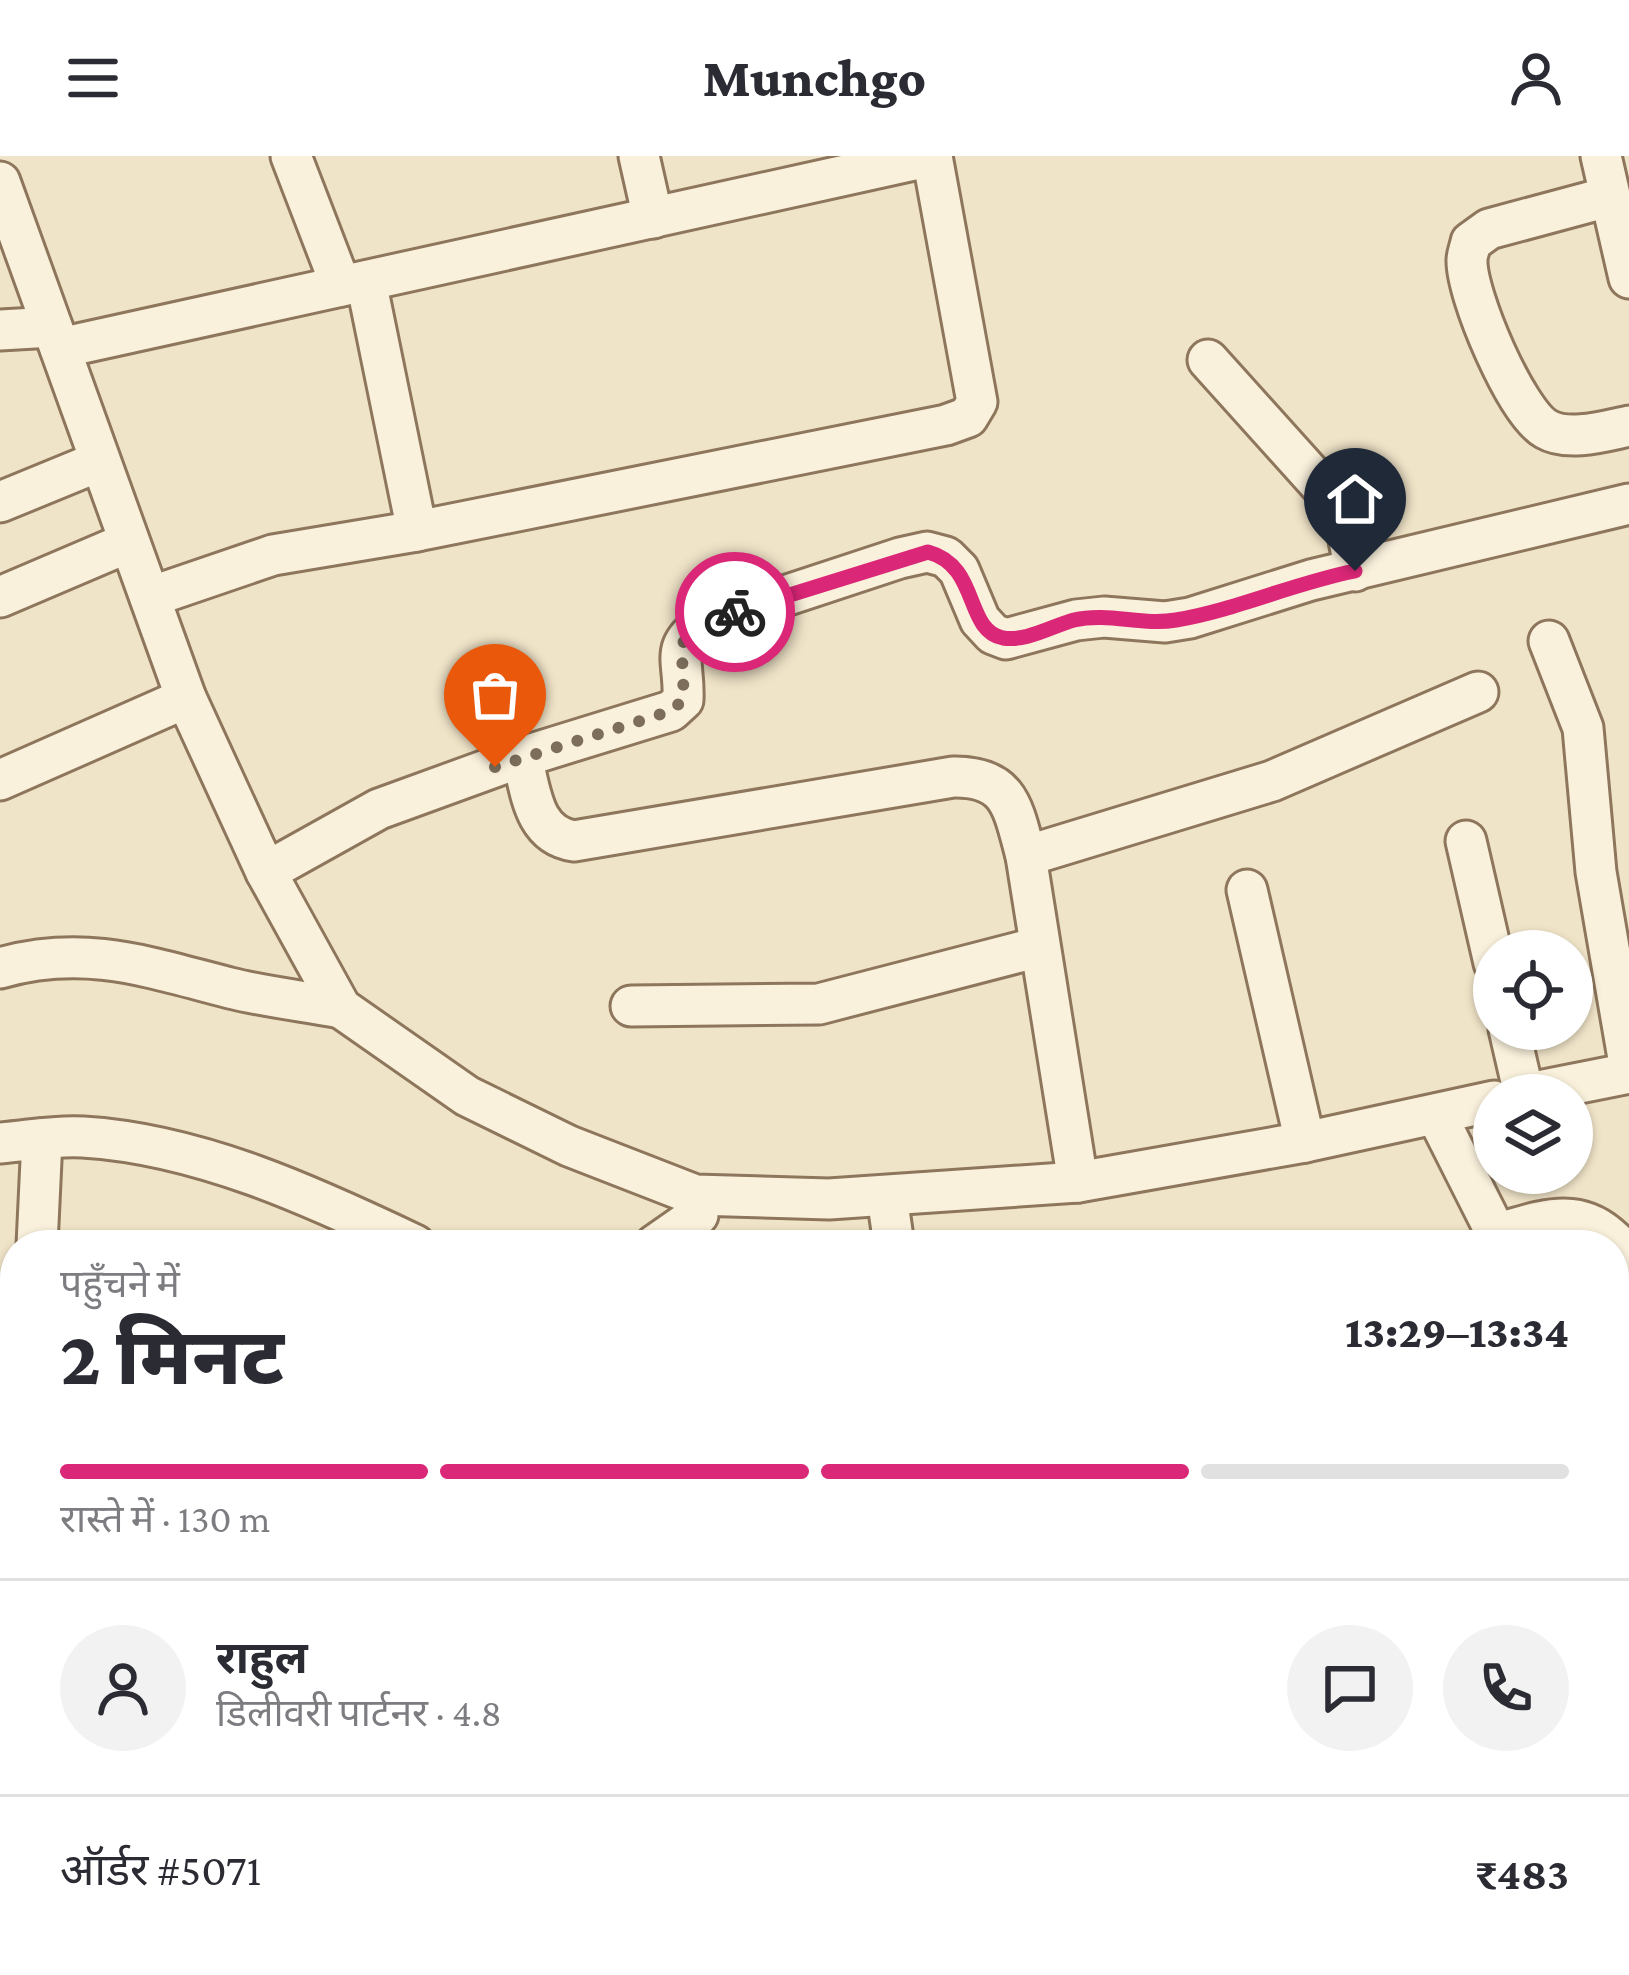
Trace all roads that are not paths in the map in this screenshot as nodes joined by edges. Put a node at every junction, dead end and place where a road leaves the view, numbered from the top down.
1 (291, 156) edge
2 (639, 156) edge
3 (932, 156) edge
4 (1603, 156) edge
5 (0, 182) edge
6 (1608, 197) junction
7 (652, 218) junction
8 (1629, 278) edge
9 (353, 284) junction
10 (0, 330) edge
11 (56, 338) junction
12 (1208, 360) dead end
13 (1629, 426) edge
14 (100, 461) junction
15 (0, 502) edge
16 (1629, 504) edge
17 (417, 531) junction
18 (129, 542) junction
19 (1355, 571) junction
20 (0, 597) edge
21 (150, 597) junction
22 (1549, 641) dead end
23 (1478, 692) dead end
24 (186, 698) junction
25 (522, 757) junction
26 (0, 780) edge
27 (1466, 841) dead end
28 (1026, 856) junction
29 (266, 872) junction
30 (1247, 890) dead end
31 (1486, 930) edge
32 (1040, 947) junction
33 (0, 968) edge
34 (631, 1006) dead end
35 (341, 1008) junction
36 (1629, 1069) edge
37 (1593, 1078) edge
38 (1473, 1106) edge
39 (1436, 1114) junction
40 (42, 1139) junction
41 (1305, 1142) junction
42 (0, 1143) edge
43 (1078, 1182) junction
44 (887, 1196) junction
45 (699, 1218) edge
46 (39, 1230) edge
47 (381, 1230) edge
48 (892, 1230) edge
49 (1494, 1230) edge
50 (1520, 1230) edge
51 (1597, 1230) edge

1 - 9 street
2 - 7 street
3 - 7 street
3 - 17 street
4 - 6 street
5 - 11 street
6 - 8 street
6 - 13 street
7 - 9 street
9 - 11 street
9 - 17 street
10 - 11 street
11 - 14 street
12 - 19 street
14 - 15 street
14 - 18 street
16 - 19 street
17 - 21 street
18 - 20 street
18 - 21 street
19 - 25 street
21 - 24 street
22 - 36 street
23 - 28 street
24 - 26 street
24 - 29 street
25 - 28 street
25 - 29 street
27 - 31 street
28 - 32 street
29 - 35 street
30 - 41 street
32 - 34 street
32 - 43 street
33 - 35 street
35 - 45 street
36 - 37 street
38 - 39 street
39 - 41 street
39 - 49 street
40 - 42 street
40 - 46 street
40 - 47 street
41 - 43 street
43 - 44 street
44 - 45 street
44 - 48 street
50 - 51 street

